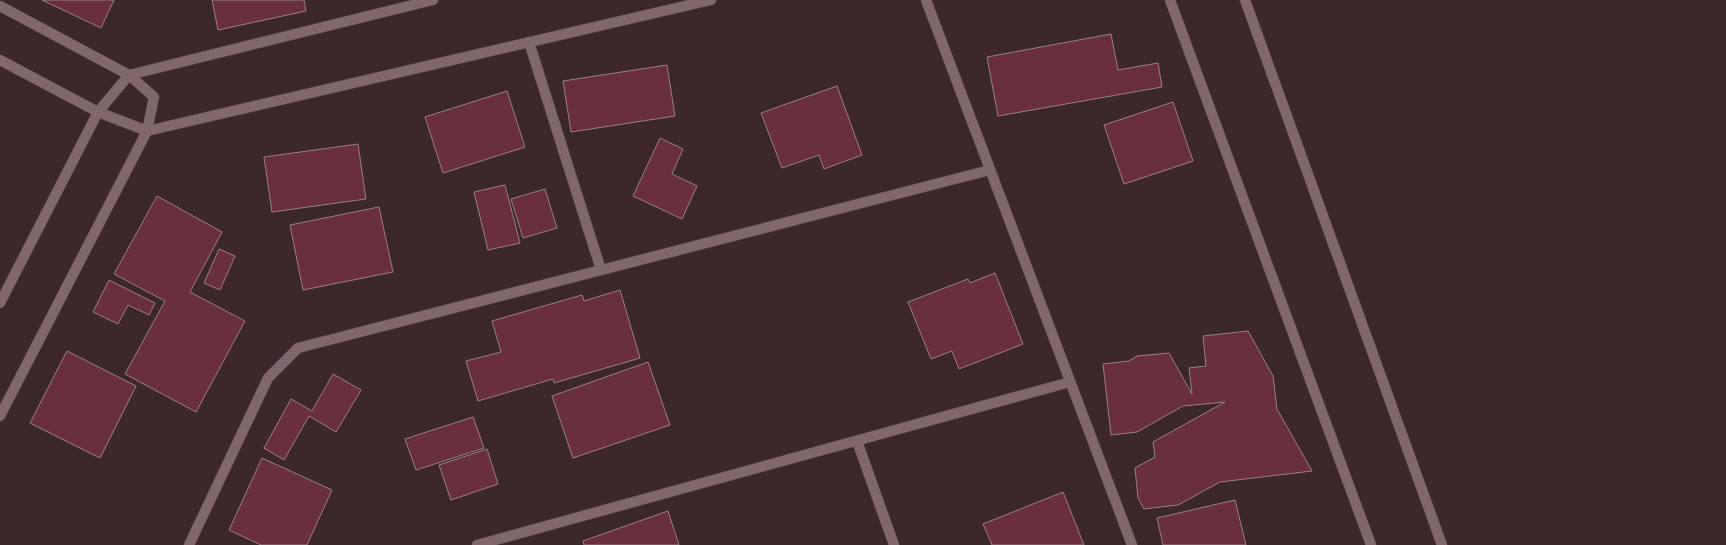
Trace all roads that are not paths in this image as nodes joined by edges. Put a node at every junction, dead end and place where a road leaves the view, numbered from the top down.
1 (433, 0) edge
2 (711, 0) edge
3 (926, 0) edge
4 (1170, 0) edge
5 (1246, 0) edge
6 (0, 6) edge
7 (529, 42) junction
8 (0, 60) edge
9 (129, 75) junction
10 (98, 112) junction
11 (147, 130) junction
12 (990, 170) junction
13 (601, 270) junction
14 (0, 303) edge
15 (1070, 382) junction
16 (0, 416) edge
17 (857, 441) junction
18 (189, 545) edge
19 (477, 545) edge
20 (894, 545) edge
21 (1132, 545) edge
22 (1371, 545) edge
23 (1442, 545) edge

1 - 9 street
2 - 7 street
3 - 12 street
4 - 22 street
5 - 23 street
6 - 9 street
7 - 11 street
7 - 13 street
8 - 10 street
9 - 10 street
9 - 11 street
10 - 11 street
10 - 14 street
11 - 16 street
12 - 13 street
12 - 15 street
13 - 18 street
15 - 17 street
15 - 21 street
17 - 19 street
17 - 20 street

